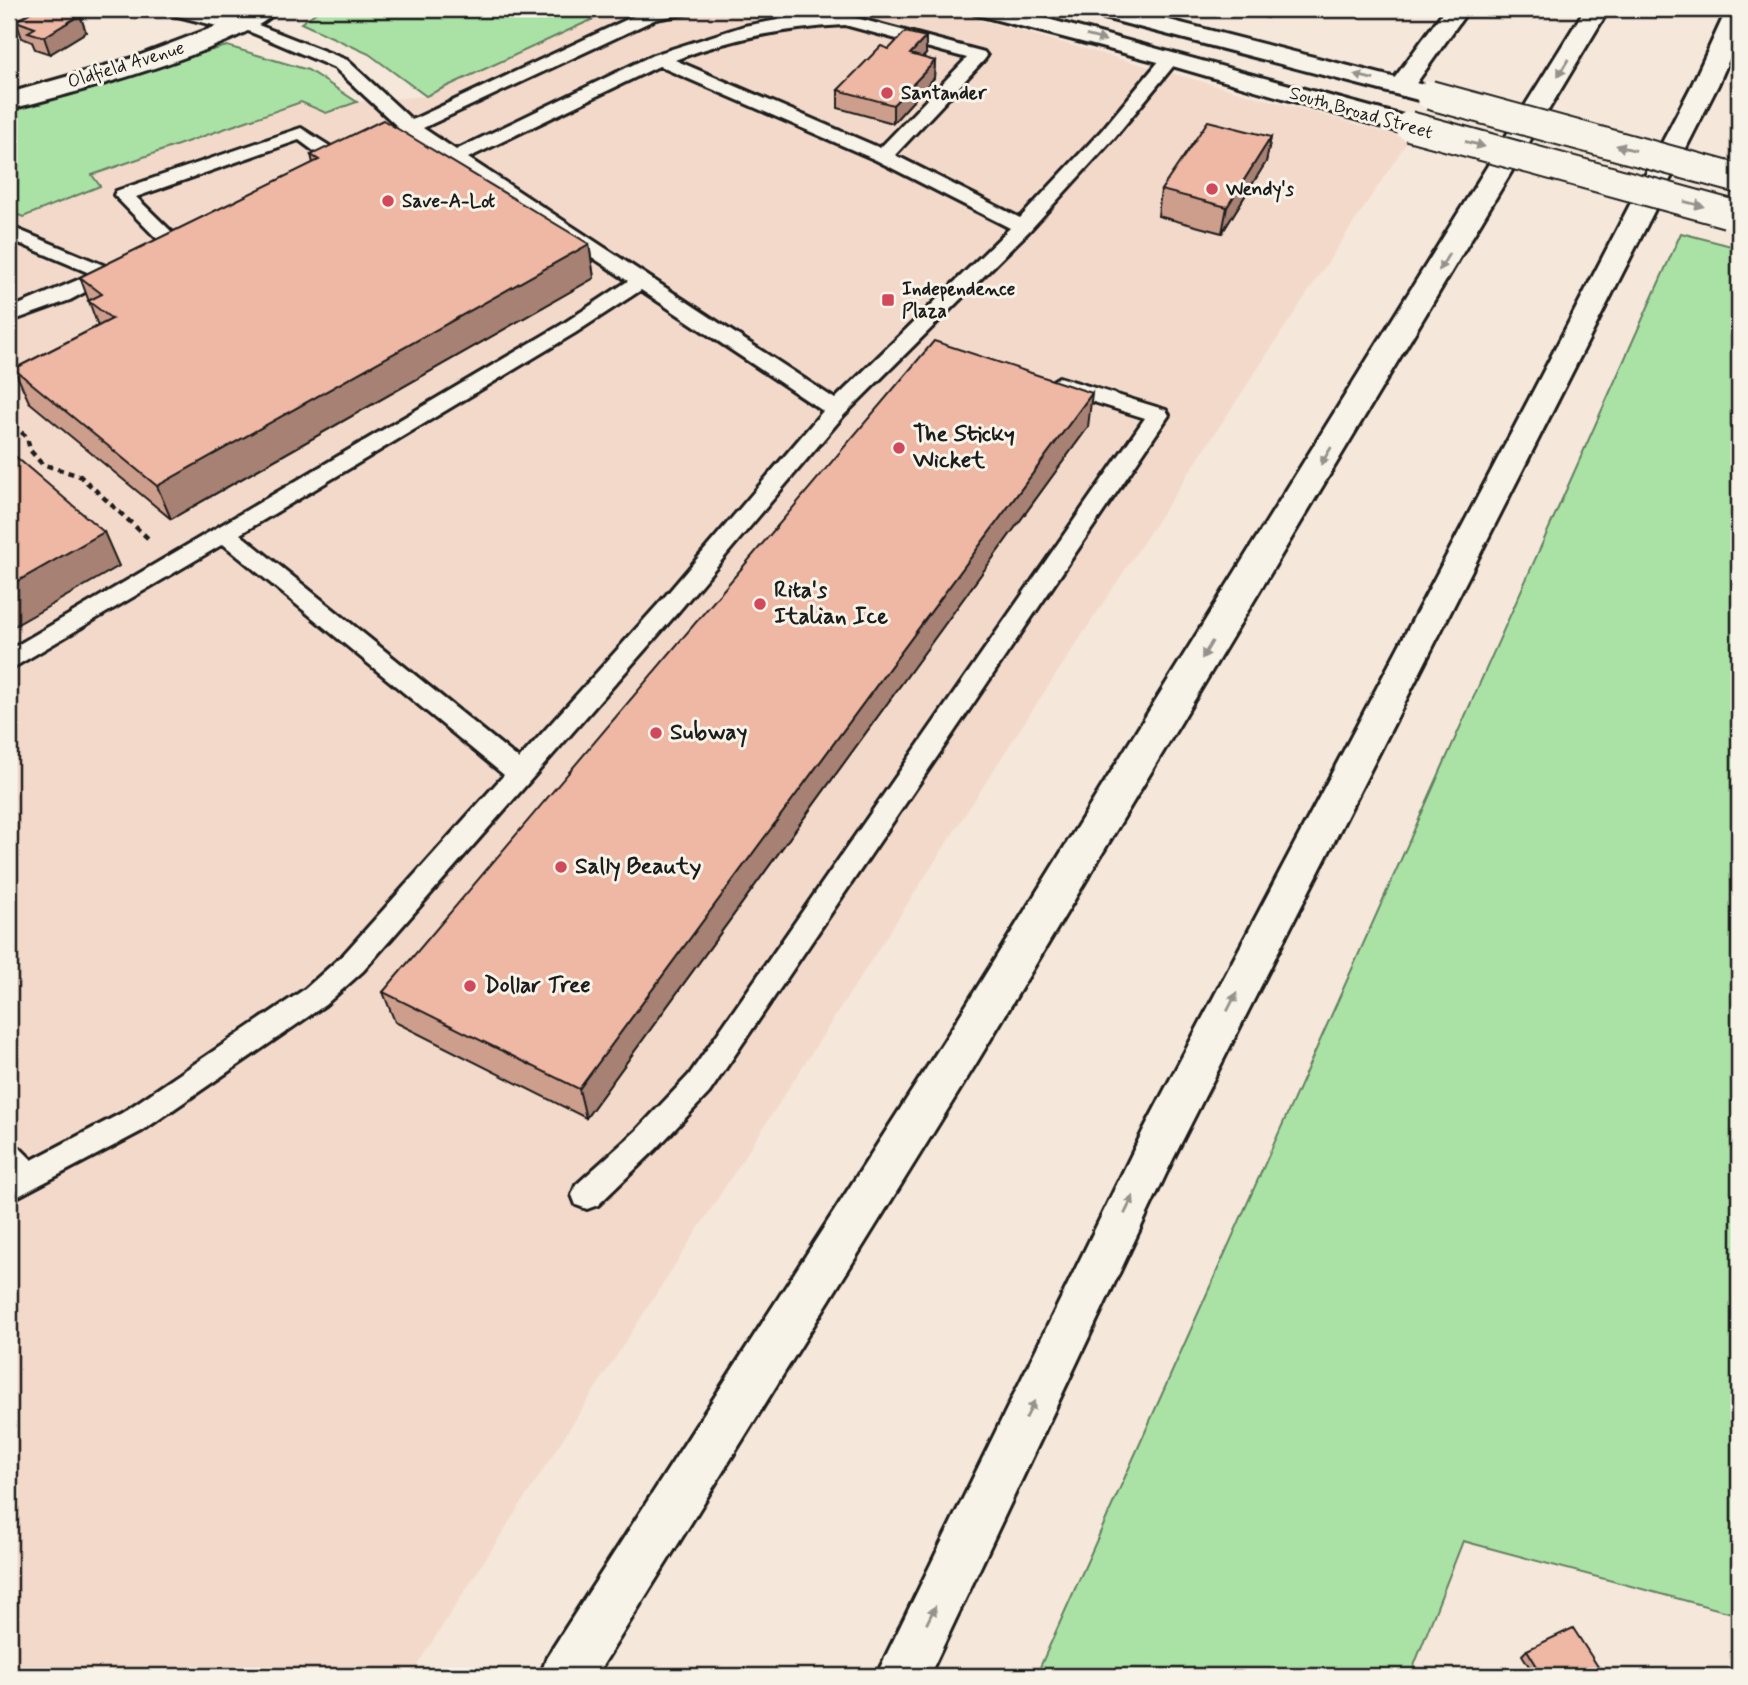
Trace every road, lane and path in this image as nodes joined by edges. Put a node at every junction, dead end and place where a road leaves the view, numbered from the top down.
1 (179, 9) edge
2 (266, 9) edge
3 (684, 9) edge
4 (983, 9) edge
5 (1098, 9) edge
6 (1457, 9) edge
7 (1597, 9) edge
8 (1739, 9) edge
9 (651, 12) edge
10 (242, 25) junction
11 (978, 56) joint
12 (1171, 58) junction
13 (659, 59) junction
14 (1401, 87) junction
15 (9, 101) edge
16 (410, 127) junction
17 (883, 156) junction
18 (456, 157) junction
19 (340, 161) junction
20 (316, 173) edge
21 (1739, 179) edge
22 (1733, 215) edge
23 (1022, 227) junction
24 (9, 232) edge
25 (150, 253) edge
26 (129, 264) edge
27 (108, 274) junction
28 (642, 281) junction
29 (15, 309) edge
30 (911, 337) junction
31 (937, 345) edge
32 (1041, 378) edge
33 (836, 410) junction
34 (9, 422) edge
35 (225, 534) junction
36 (175, 563) junction
37 (9, 662) edge
38 (520, 774) junction
39 (15, 1173) edge
40 (587, 1195) dead end
41 (566, 1676) edge
42 (902, 1676) edge

1 - 10 main road
2 - 10 main road, Oldfield Avenue
3 - 9 lane
4 -> 12 main road, South Broad Street
14 -> 5 main road, South Broad Street
6 - 14 main road
7 -> 41 main road
42 -> 8 main road
9 - 16 lane
10 - 15 main road, Oldfield Avenue
10 - 16 lane
11 - 13 lane
11 - 17 lane
12 -> 22 main road, South Broad Street, bridge
12 - 23 lane
13 - 17 lane
13 - 18 lane
21 -> 14 main road, South Broad Street, bridge
16 - 18 lane
16 - 19 lane
17 - 23 lane
18 - 28 lane
19 - 20 lane
19 - 25 lane
23 - 30 lane
24 - 27 lane
26 - 27 lane
27 - 29 lane
28 - 33 lane
28 - 35 lane
30 - 31 lane
30 - 33 lane
32 - 40 lane
33 - 38 lane
34 - 36 path
35 - 36 lane
35 - 38 lane
36 - 37 lane
38 - 39 lane

